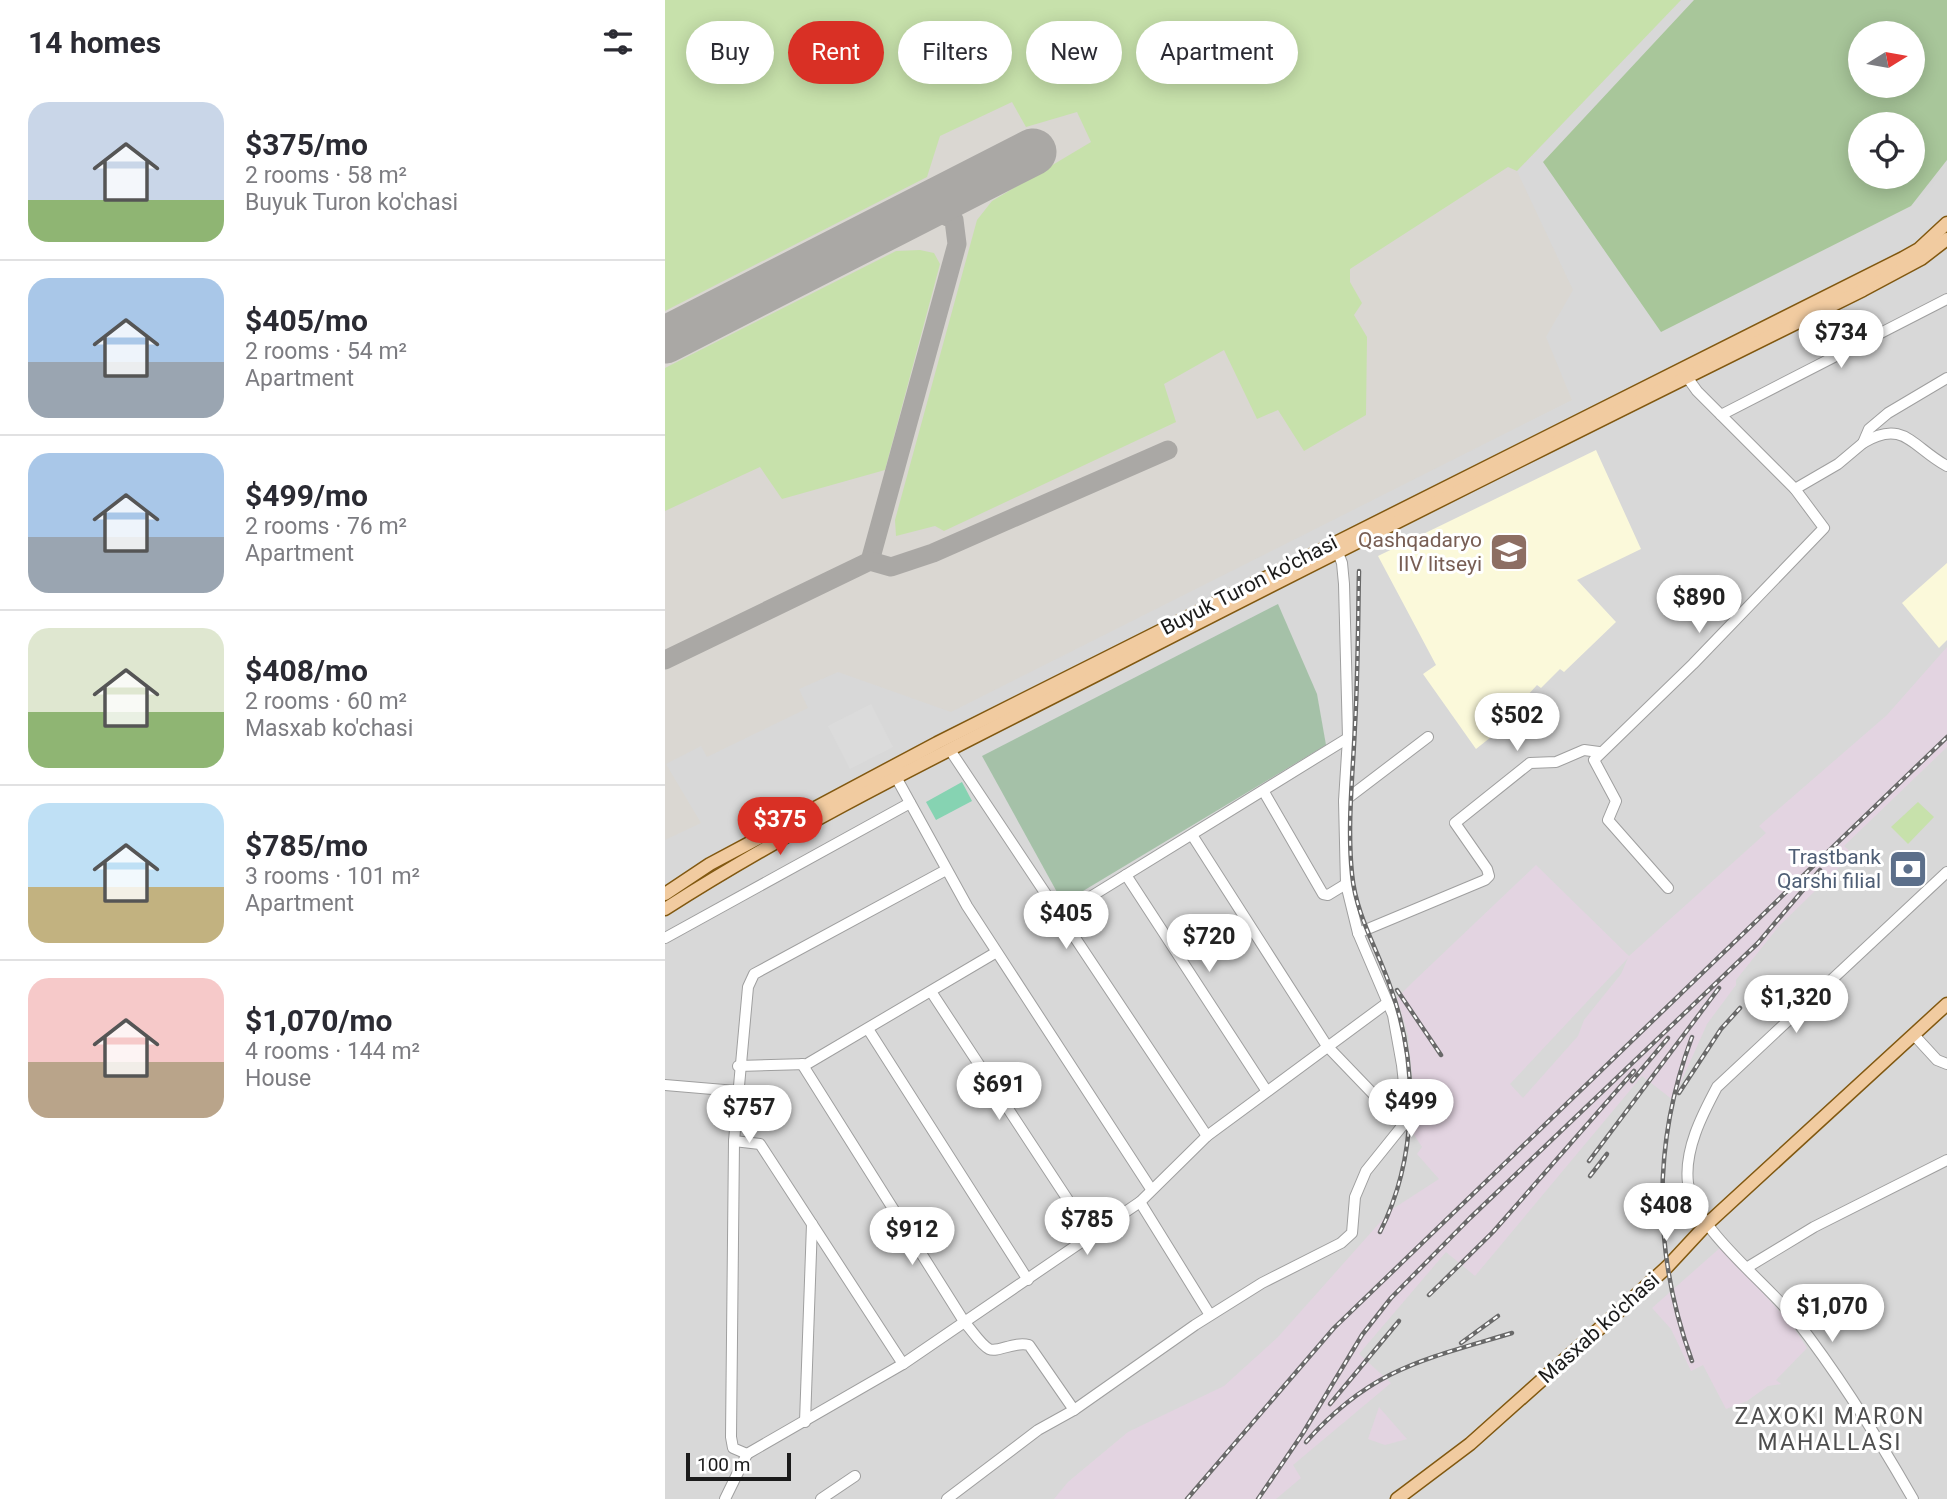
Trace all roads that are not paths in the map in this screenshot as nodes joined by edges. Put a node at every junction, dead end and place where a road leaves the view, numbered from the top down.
1 (1947, 223) edge
2 (1947, 239) edge
3 (1947, 299) edge
4 (1687, 377) junction
5 (1947, 378) edge
6 (1721, 415) junction
7 (1863, 443) junction
8 (1947, 466) edge
9 (1795, 489) junction
10 (1336, 547) junction
11 (1428, 737) dead end
12 (1348, 738) junction
13 (950, 750) junction
14 (1599, 752) junction
15 (897, 779) junction
16 (1264, 792) junction
17 (1344, 801) junction
18 (910, 803) junction
19 (1192, 835) junction
20 (946, 870) junction
21 (1947, 872) edge
22 (1126, 875) junction
23 (1346, 884) junction
24 (1668, 888) dead end
25 (665, 894) edge
26 (665, 909) edge
27 (1061, 915) junction
28 (1358, 933) junction
29 (665, 938) edge
30 (995, 953) junction
31 (932, 993) junction
32 (1387, 1003) junction
33 (1947, 1004) edge
34 (868, 1029) junction
35 (1914, 1035) junction
36 (1327, 1046) junction
37 (1947, 1063) edge
38 (802, 1064) junction
39 (738, 1066) junction
40 (665, 1085) edge
41 (1266, 1090) junction
42 (736, 1091) junction
43 (1403, 1125) junction
44 (1207, 1136) junction
45 (734, 1141) junction
46 (1947, 1160) edge
47 (1151, 1189) junction
48 (1140, 1202) junction
49 (811, 1224) junction
50 (1706, 1225) junction
51 (1091, 1235) junction
52 (1748, 1267) junction
53 (1028, 1280) junction
54 (1210, 1315) junction
55 (965, 1322) junction
56 (903, 1364) junction
57 (1074, 1410) junction
58 (806, 1422) junction
59 (747, 1454) junction
60 (855, 1476) dead end
61 (725, 1499) edge
62 (821, 1499) edge
63 (947, 1499) edge
64 (1397, 1499) edge
65 (1913, 1499) edge

1 - 10 main road, Buyuk Turon ko'chasi
2 - 4 main road, Buyuk Turon ko'chasi
3 - 6 street
4 - 6 street
4 - 10 main road, Buyuk Turon ko'chasi
5 - 7 street
6 - 9 street
7 - 8 street
7 - 9 street
9 - 14 street
10 - 12 street
10 - 13 main road, Buyuk Turon ko'chasi
10 - 25 main road, Buyuk Turon ko'chasi
11 - 17 street
12 - 16 street
12 - 17 street
13 - 15 main road, Buyuk Turon ko'chasi
13 - 27 street
14 - 24 street
14 - 28 street
15 - 18 street
15 - 26 main road, Buyuk Turon ko'chasi
16 - 19 street
16 - 23 street
17 - 23 street
18 - 20 street
18 - 29 street
19 - 22 street
19 - 36 street
20 - 30 street
20 - 39 street
21 - 50 street
22 - 27 street
22 - 41 street
23 - 28 street
27 - 44 street
28 - 32 street
30 - 31 street
30 - 47 street
31 - 34 street
31 - 51 street
32 - 36 street
32 - 43 street
33 - 35 main road, Masxab ko'chasi
34 - 38 street
34 - 53 street
35 - 37 street
35 - 50 main road, Masxab ko'chasi
36 - 41 street
36 - 43 street
38 - 39 street
38 - 55 street
39 - 42 street
40 - 42 street
41 - 44 street
42 - 45 street
43 - 54 street
44 - 47 street
45 - 49 street
45 - 59 street
46 - 52 street
47 - 48 street
48 - 51 street
48 - 54 street
49 - 56 street
49 - 58 street
50 - 52 street
50 - 64 main road, Masxab ko'chasi
51 - 53 street
52 - 65 street
53 - 55 street
54 - 57 street
55 - 56 street
55 - 57 street
56 - 58 street
57 - 63 street
58 - 59 street
59 - 61 street
60 - 62 street

